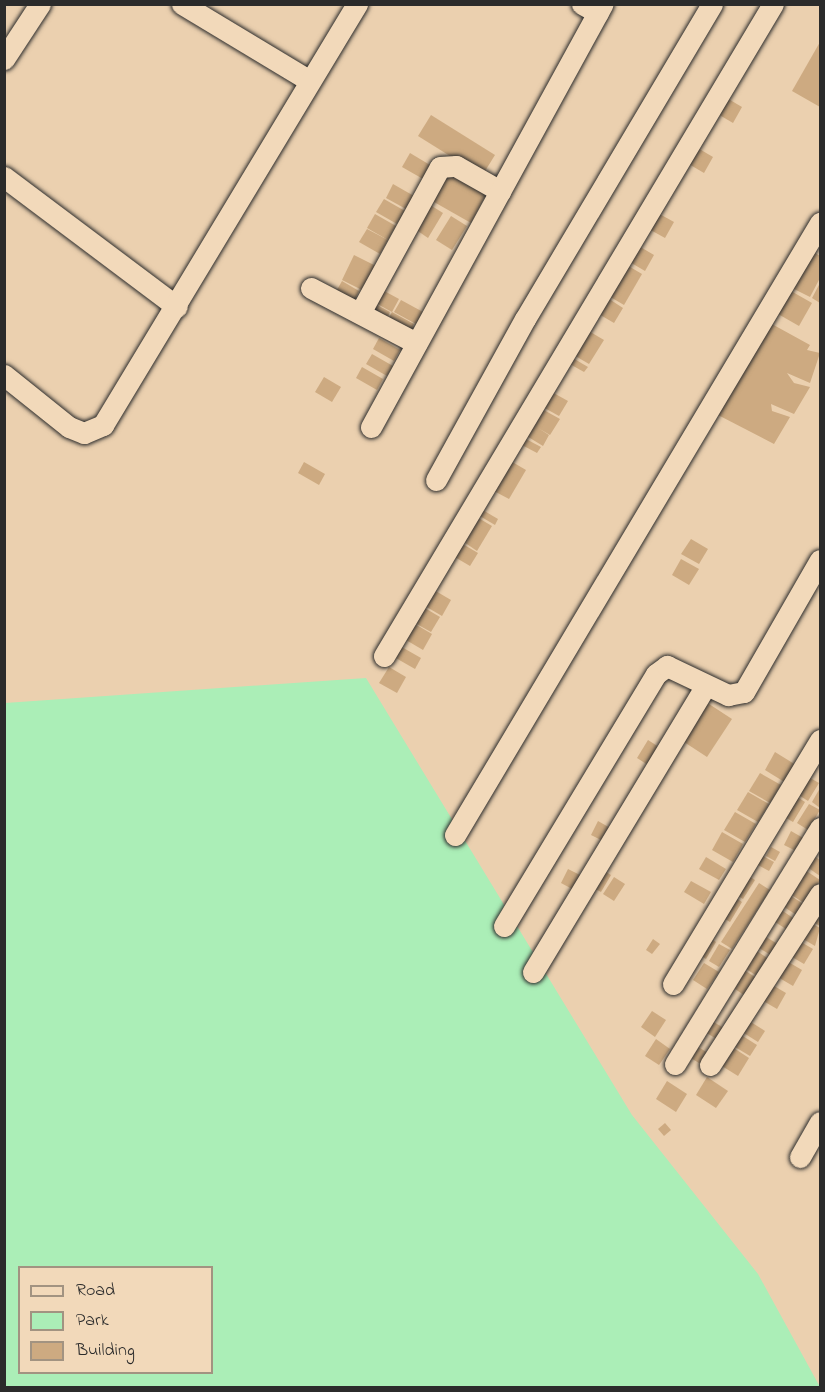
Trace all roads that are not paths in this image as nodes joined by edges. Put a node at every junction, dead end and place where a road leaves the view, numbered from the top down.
1 (40, 4) edge
2 (182, 4) edge
3 (357, 4) edge
4 (712, 4) edge
5 (773, 4) edge
6 (594, 7) edge
7 (4, 59) edge
8 (310, 81) junction
9 (4, 177) edge
10 (500, 191) junction
11 (820, 223) edge
12 (311, 288) dead end
13 (177, 307) junction
14 (360, 314) junction
15 (416, 344) junction
16 (4, 375) edge
17 (371, 427) dead end
18 (436, 480) dead end
19 (820, 560) edge
20 (384, 656) dead end
21 (706, 685) junction
22 (820, 740) edge
23 (820, 828) edge
24 (455, 835) dead end
25 (820, 894) edge
26 (504, 926) dead end
27 (533, 972) dead end
28 (673, 984) dead end
29 (675, 1064) dead end
30 (710, 1065) dead end
31 (820, 1122) edge
32 (800, 1157) dead end

1 - 7 street
2 - 8 street
3 - 8 street
4 - 18 street
5 - 20 street
6 - 10 street
8 - 13 street
9 - 13 street
10 - 14 street
10 - 15 street
11 - 24 street
12 - 14 street
13 - 16 street
14 - 15 street
15 - 17 street
19 - 21 street
21 - 26 street
21 - 27 street
22 - 28 street
23 - 29 street
25 - 30 street
31 - 32 street

